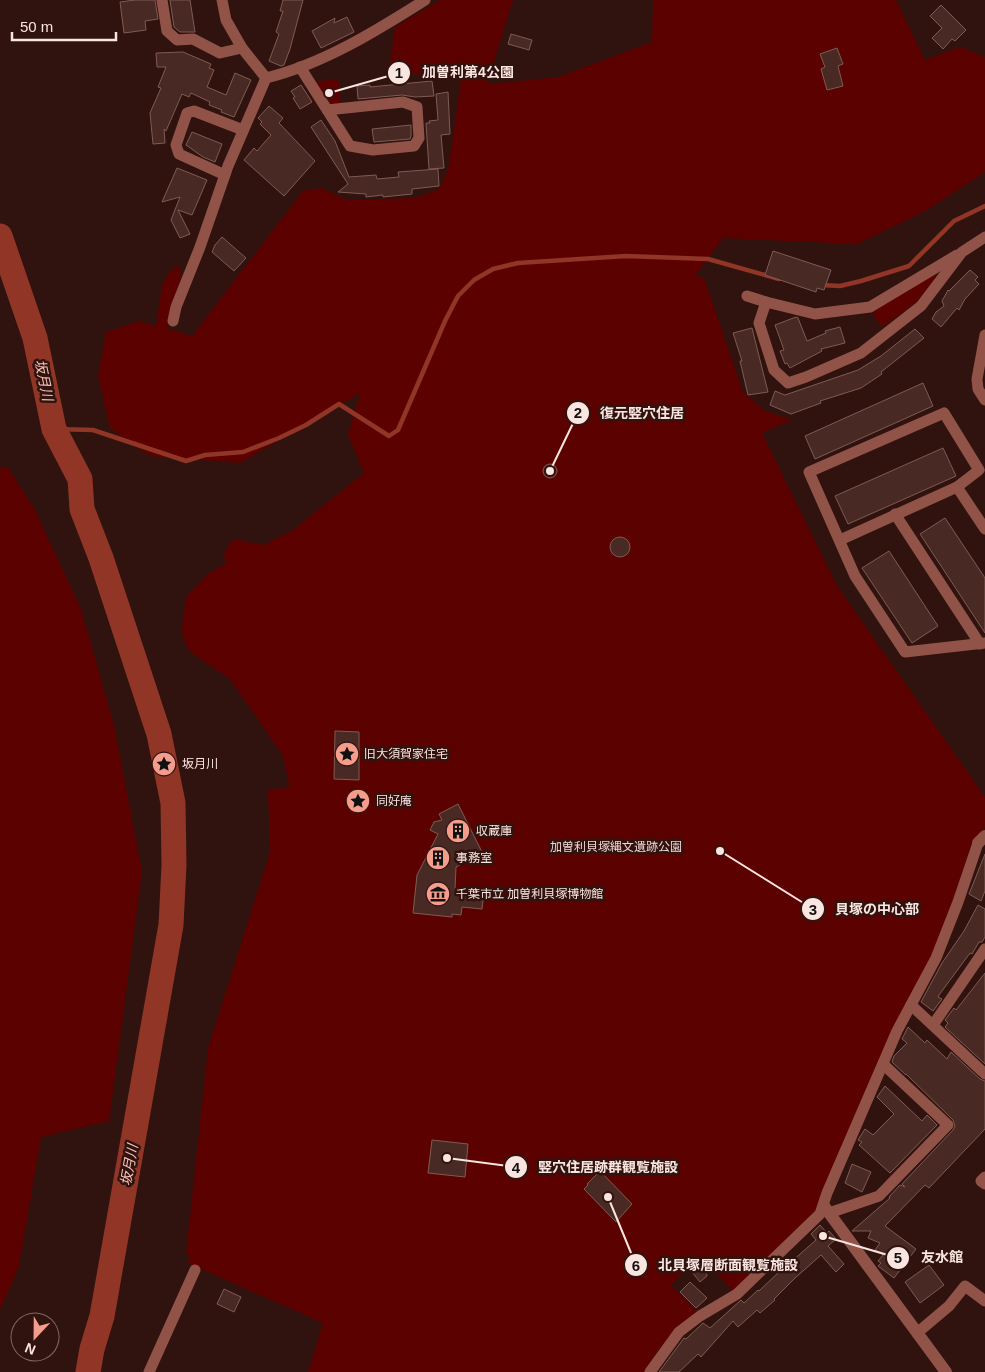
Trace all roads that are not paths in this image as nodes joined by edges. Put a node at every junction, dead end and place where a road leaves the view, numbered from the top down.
1 (162, 0) edge
2 (222, 0) edge
3 (425, 0) edge
4 (242, 48) junction
5 (300, 68) junction
6 (266, 78) junction
7 (327, 110) junction
8 (244, 130) junction
9 (225, 175) junction
10 (985, 237) edge
11 (962, 252) junction
12 (747, 296) dead end
13 (766, 302) junction
14 (173, 321) dead end
15 (985, 335) edge
16 (985, 400) edge
17 (956, 487) junction
18 (895, 514) junction
19 (985, 529) edge
20 (840, 540) junction
21 (982, 643) edge
22 (982, 840) edge
23 (985, 949) edge
24 (911, 1005) junction
25 (932, 1025) junction
26 (883, 1064) junction
27 (985, 1074) edge
28 (985, 1177) edge
29 (985, 1184) edge
30 (826, 1209) junction
31 (194, 1270) dead end
32 (985, 1301) edge
33 (917, 1333) junction
34 (149, 1372) edge
35 (650, 1372) edge
36 (946, 1372) edge

1 - 4 street
2 - 4 street
3 - 5 street
4 - 6 street
5 - 6 street
5 - 7 street
6 - 8 street
7 - 7 street
8 - 9 street
8 - 9 street
9 - 14 street
10 - 11 street
11 - 13 street
11 - 13 street
12 - 13 street
15 - 16 street
17 - 18 street
17 - 19 street
17 - 20 street
18 - 20 street
18 - 21 street
20 - 21 street
22 - 24 street
23 - 25 street
24 - 25 street
24 - 26 street
25 - 27 street
26 - 30 street
26 - 30 street
28 - 29 street
30 - 33 street
30 - 35 street
31 - 34 street
32 - 33 street
33 - 36 street

